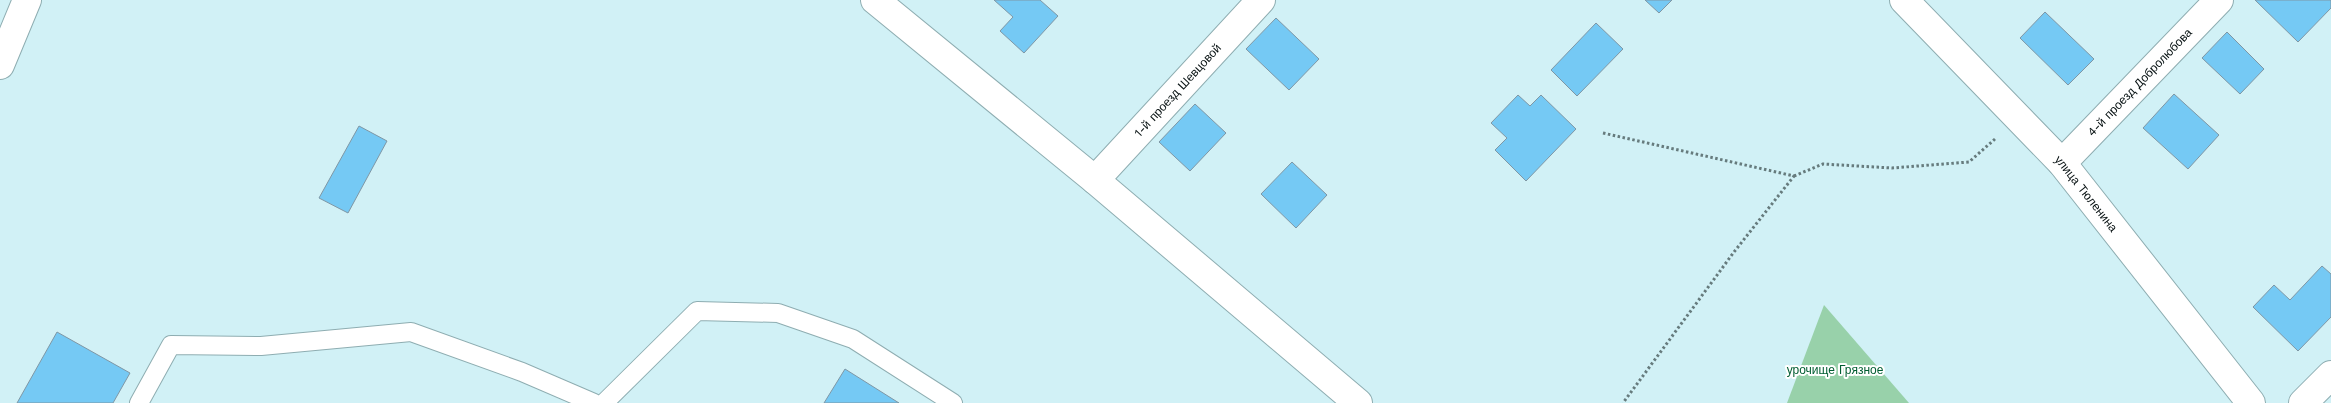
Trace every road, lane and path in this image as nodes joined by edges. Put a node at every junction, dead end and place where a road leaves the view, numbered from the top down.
1 (27, 0) edge
2 (875, 0) edge
3 (1261, 0) edge
4 (1904, 0) edge
5 (2219, 0) edge
6 (0, 65) edge
7 (2018, 118) junction
8 (1603, 132) dead end
9 (2062, 163) junction
10 (1794, 176) junction
11 (1095, 180) junction
12 (2331, 375) edge
13 (139, 403) edge
14 (594, 403) edge
15 (604, 403) edge
16 (952, 403) edge
17 (1358, 403) edge
18 (1623, 403) edge
19 (2251, 403) edge
20 (2303, 403) edge

1 - 6 street
2 - 11 street
3 - 11 street, 1-й проезд Шевцовой
4 - 7 street, улица Тюленина
5 - 9 street, 4-й проезд Добролюбова
7 - 9 street, улица Тюленина
7 - 10 path
8 - 10 path
9 - 19 street, улица Тюленина
10 - 18 path
11 - 17 street
12 - 20 street
13 - 14 lane
15 - 16 lane

